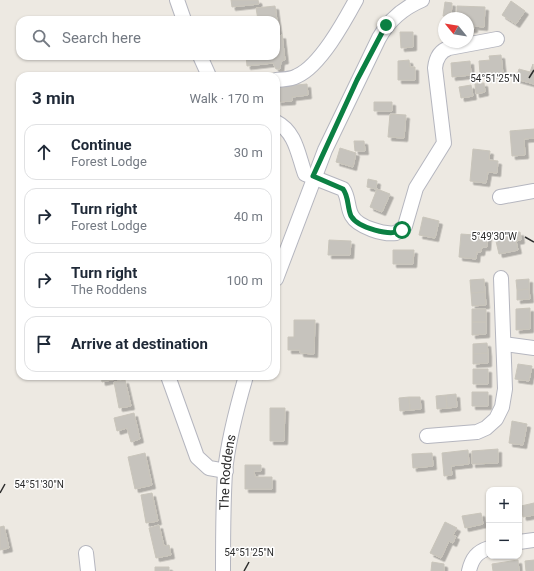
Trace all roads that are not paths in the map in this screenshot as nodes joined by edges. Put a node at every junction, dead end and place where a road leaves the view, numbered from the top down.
1 (177, 0) edge
2 (356, 0) edge
3 (422, 0) edge
4 (404, 4) edge
5 (183, 16) edge
6 (497, 39) dead end
7 (202, 60) edge
8 (207, 72) edge
9 (280, 80) edge
10 (280, 125) edge
11 (313, 176) junction
12 (534, 191) edge
13 (500, 197) dead end
14 (280, 268) edge
15 (501, 278) dead end
16 (504, 344) junction
17 (534, 348) edge
18 (169, 380) edge
19 (245, 380) edge
20 (427, 436) dead end
21 (226, 471) junction
22 (534, 540) edge
23 (522, 542) edge
24 (486, 549) edge
25 (223, 571) edge
26 (469, 571) edge

1 - 5 street
2 - 9 street
3 - 4 street
4 - 11 street
6 - 11 street
7 - 8 street
10 - 11 street
11 - 14 street
12 - 13 street
15 - 16 street
16 - 17 street
16 - 20 street
18 - 21 street
19 - 21 street, The Roddens
21 - 25 street, The Roddens
22 - 23 street
24 - 26 street

